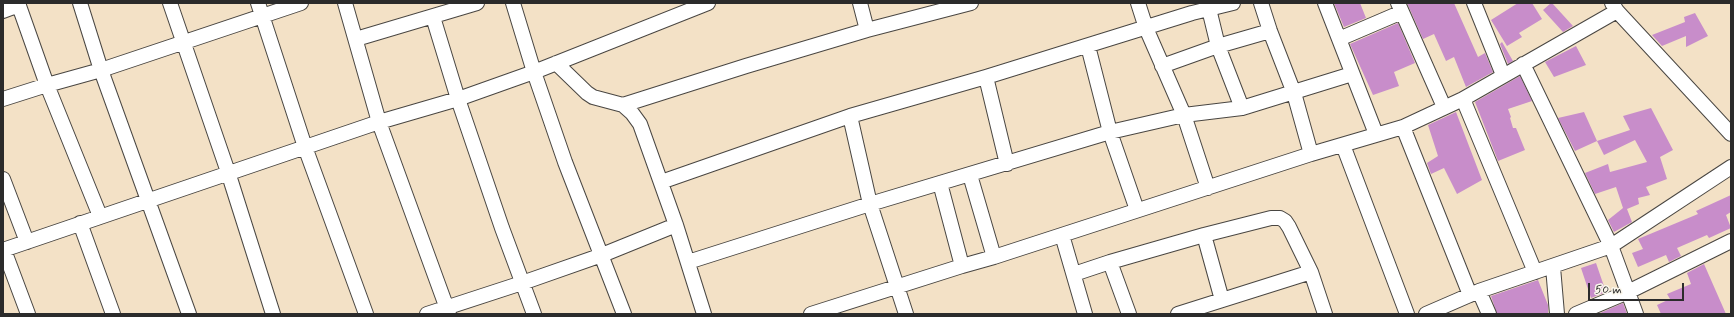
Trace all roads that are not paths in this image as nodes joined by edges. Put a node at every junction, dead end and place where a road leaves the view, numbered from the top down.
1 (80, 3) edge
2 (170, 3) edge
3 (301, 3) edge
4 (345, 3) edge
5 (477, 3) edge
6 (513, 3) edge
7 (708, 3) edge
8 (860, 3) edge
9 (971, 3) edge
10 (1138, 3) edge
11 (1233, 3) edge
12 (1261, 3) edge
13 (1325, 3) edge
14 (1474, 3) edge
15 (18, 4) edge
16 (948, 6) edge
17 (1400, 7) edge
18 (1614, 7) edge
19 (1191, 8) edge
20 (260, 9) edge
21 (1209, 9) junction
22 (3, 11) edge
23 (433, 17) junction
24 (1146, 28) junction
25 (867, 30) junction
26 (1270, 31) junction
27 (356, 39) junction
28 (1339, 39) junction
29 (184, 42) junction
30 (1088, 46) junction
31 (1218, 46) junction
32 (556, 63) junction
33 (1523, 64) junction
34 (1162, 66) junction
35 (102, 70) junction
36 (534, 72) junction
37 (1352, 74) junction
38 (1503, 75) junction
39 (986, 77) junction
40 (47, 85) junction
41 (1294, 93) junction
42 (3, 99) edge
43 (458, 99) junction
44 (1462, 99) junction
45 (623, 105) junction
46 (1444, 107) junction
47 (1242, 108) junction
48 (1184, 115) junction
49 (850, 116) junction
50 (379, 122) junction
51 (1403, 127) junction
52 (1110, 132) junction
53 (1376, 134) junction
54 (1731, 134) edge
55 (1343, 145) junction
56 (305, 147) junction
57 (1311, 154) junction
58 (1007, 164) junction
59 (1731, 167) edge
60 (228, 172) junction
61 (970, 175) junction
62 (3, 179) edge
63 (661, 182) junction
64 (940, 183) junction
65 (1208, 188) junction
66 (149, 200) junction
67 (870, 204) junction
68 (1137, 210) junction
69 (100, 216) junction
70 (80, 223) junction
71 (676, 225) junction
72 (1062, 235) junction
73 (1204, 235) junction
74 (1731, 240) edge
75 (26, 242) junction
76 (1611, 246) junction
77 (4, 250) edge
78 (602, 255) junction
79 (994, 257) junction
80 (688, 262) junction
81 (1110, 262) junction
82 (962, 266) junction
83 (1553, 266) junction
84 (1311, 272) junction
85 (1535, 272) junction
86 (1074, 274) junction
87 (522, 283) junction
88 (898, 286) junction
89 (1628, 292) junction
90 (1475, 293) junction
91 (1222, 300) junction
92 (447, 311) edge
93 (28, 314) edge
94 (113, 314) edge
95 (189, 314) edge
96 (273, 314) edge
97 (366, 314) edge
98 (427, 314) edge
99 (534, 314) edge
100 (624, 314) edge
101 (704, 314) edge
102 (811, 314) edge
103 (906, 314) edge
104 (1085, 314) edge
105 (1129, 314) edge
106 (1178, 314) edge
107 (1325, 314) edge
108 (1407, 314) edge
109 (1426, 314) edge
110 (1489, 314) edge
111 (1557, 314) edge
112 (1576, 314) edge
113 (1636, 314) edge

1 - 35 street
2 - 29 street
3 - 20 street
4 - 27 street
5 - 23 street
6 - 36 street
7 - 32 street
8 - 25 street
9 - 16 street
10 - 24 street
11 - 21 street
12 - 26 street
13 - 28 street
14 - 38 street
15 - 22 street
15 - 40 street
16 - 25 street
17 - 28 street
17 - 46 street
18 - 33 street
18 - 54 street
19 - 21 street
19 - 24 street
20 - 29 street
20 - 56 street
21 - 31 street
23 - 27 street
23 - 43 street
24 - 30 street
24 - 34 street
25 - 45 street
26 - 31 street
26 - 41 street
27 - 50 street
28 - 37 street
29 - 35 street
29 - 60 street
30 - 39 street
30 - 52 street
31 - 34 street
31 - 47 street
32 - 36 street
32 - 45 street
33 - 38 street
33 - 76 street
34 - 48 street
35 - 40 street
35 - 66 street
36 - 43 street
36 - 78 street
37 - 41 street
37 - 53 street
38 - 44 street
39 - 49 street
39 - 58 street
40 - 42 street
40 - 69 street
41 - 47 street
41 - 57 street
43 - 50 street
43 - 87 street
44 - 46 street
44 - 85 street
45 - 63 street
46 - 51 street
47 - 48 street
48 - 52 street
48 - 65 street
49 - 63 street
49 - 67 street
50 - 56 street
50 - 92 street
51 - 53 street
51 - 90 street
52 - 58 street
52 - 68 street
53 - 55 street
55 - 57 street
55 - 108 street
56 - 60 street
56 - 97 street
57 - 65 street
58 - 61 street
59 - 76 street
60 - 66 street
60 - 96 street
61 - 64 street
61 - 79 street
62 - 75 street
63 - 71 street
64 - 67 street
64 - 82 street
65 - 68 street
66 - 69 street
66 - 95 street
67 - 80 street
67 - 88 street
68 - 72 street
69 - 70 street
70 - 75 street
70 - 94 street
71 - 78 street
71 - 80 street
72 - 79 street
72 - 86 street
73 - 81 street
73 - 84 street
73 - 91 street
74 - 89 street
75 - 77 street
76 - 83 street
76 - 89 street
77 - 93 street
78 - 87 street
78 - 100 street
79 - 82 street
80 - 101 street
81 - 86 street
81 - 105 street
82 - 88 street
83 - 85 street
83 - 111 street
84 - 91 street
84 - 107 street
85 - 90 street
86 - 104 street
87 - 92 street
87 - 99 street
88 - 102 street
88 - 103 street
89 - 112 street
89 - 113 street
90 - 109 street
90 - 110 street
91 - 106 street
92 - 98 street

